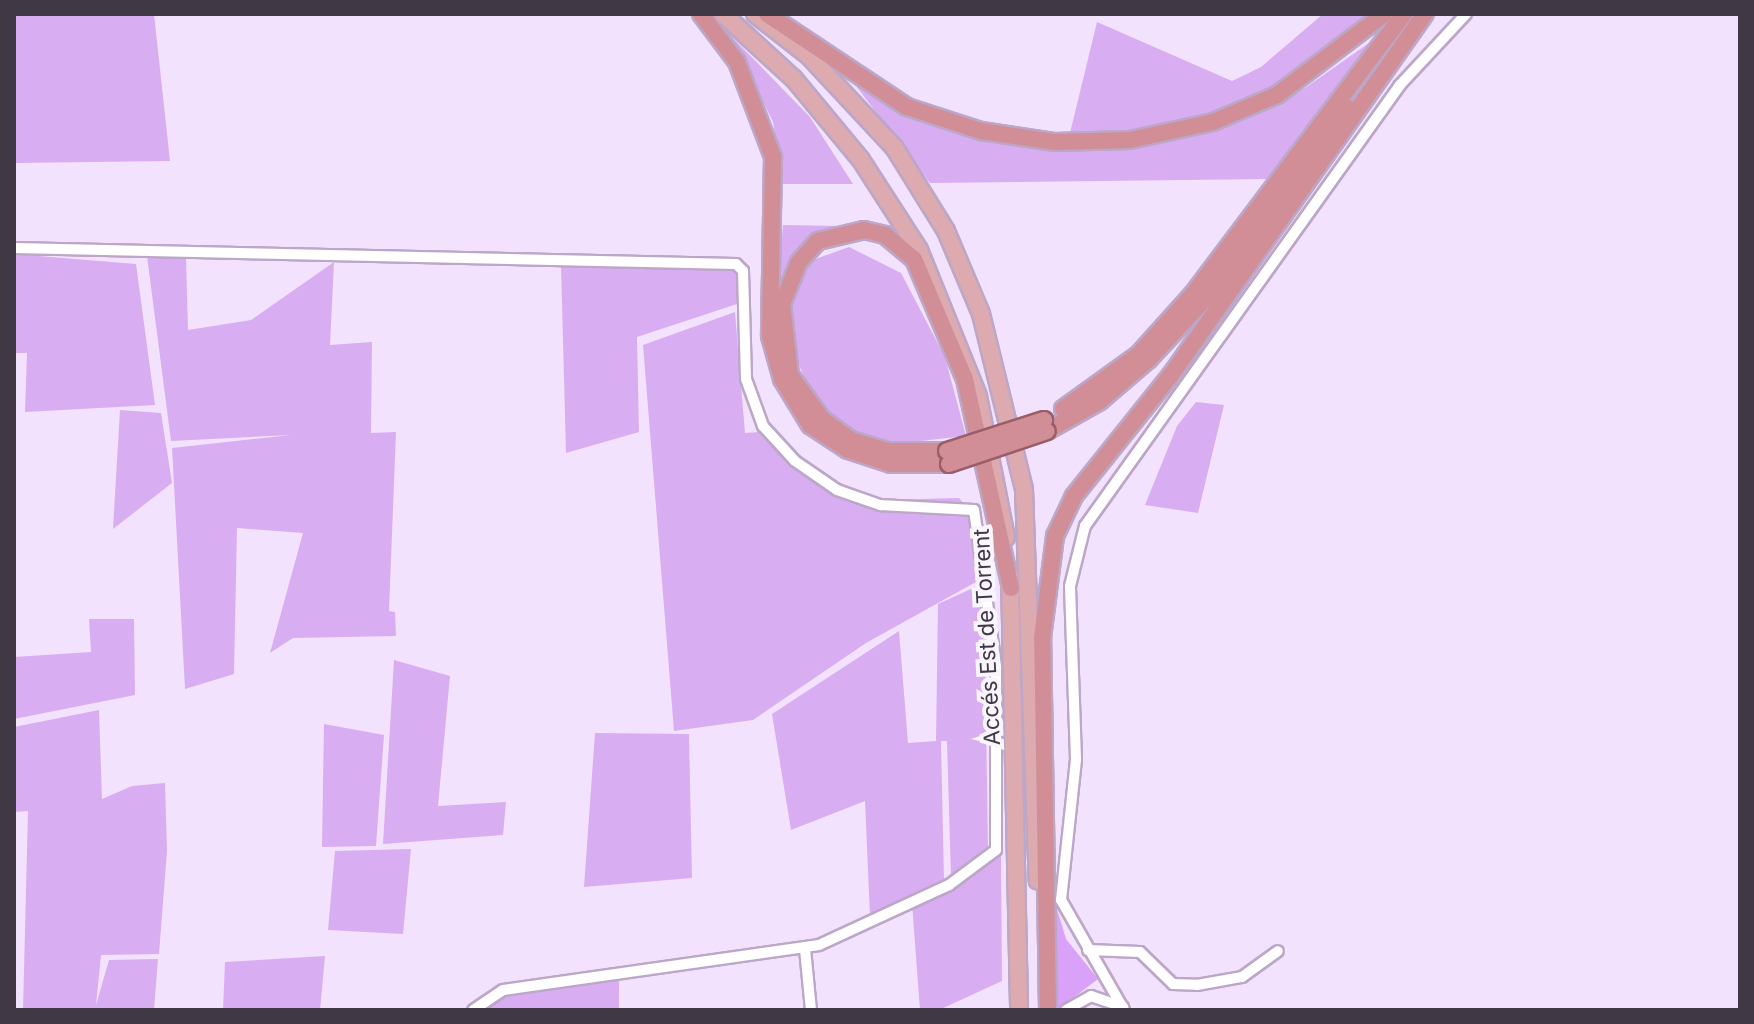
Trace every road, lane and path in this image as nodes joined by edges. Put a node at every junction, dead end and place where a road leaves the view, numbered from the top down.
1 (701, 14) edge
2 (723, 14) edge
3 (755, 14) edge
4 (767, 14) edge
5 (1384, 14) edge
6 (1404, 14) edge
7 (1424, 14) edge
8 (1466, 14) edge
9 (14, 248) edge
10 (1045, 426) junction
11 (948, 457) junction
12 (1011, 588) junction
13 (805, 949) junction
14 (1088, 950) junction
15 (1278, 951) dead end
16 (1105, 970) junction
17 (1091, 996) junction
18 (1124, 1008) edge
19 (473, 1010) edge
20 (811, 1010) edge
21 (1019, 1010) edge
22 (1040, 1010) edge
23 (1048, 1010) edge
24 (1066, 1010) edge

1 - 11 highway
2 - 12 main road, Accés Est de Torrent
3 - 22 main road, Accés Est de Torrent
4 - 5 highway
6 - 10 highway
7 - 10 highway
7 - 23 highway
8 - 14 street
9 - 13 street
10 - 11 highway, bridge
11 - 12 highway
12 - 21 main road, Accés Est de Torrent
13 - 19 street
13 - 20 street
14 - 15 street
14 - 16 street
16 - 17 street
16 - 18 street
17 - 18 street
17 - 24 street

